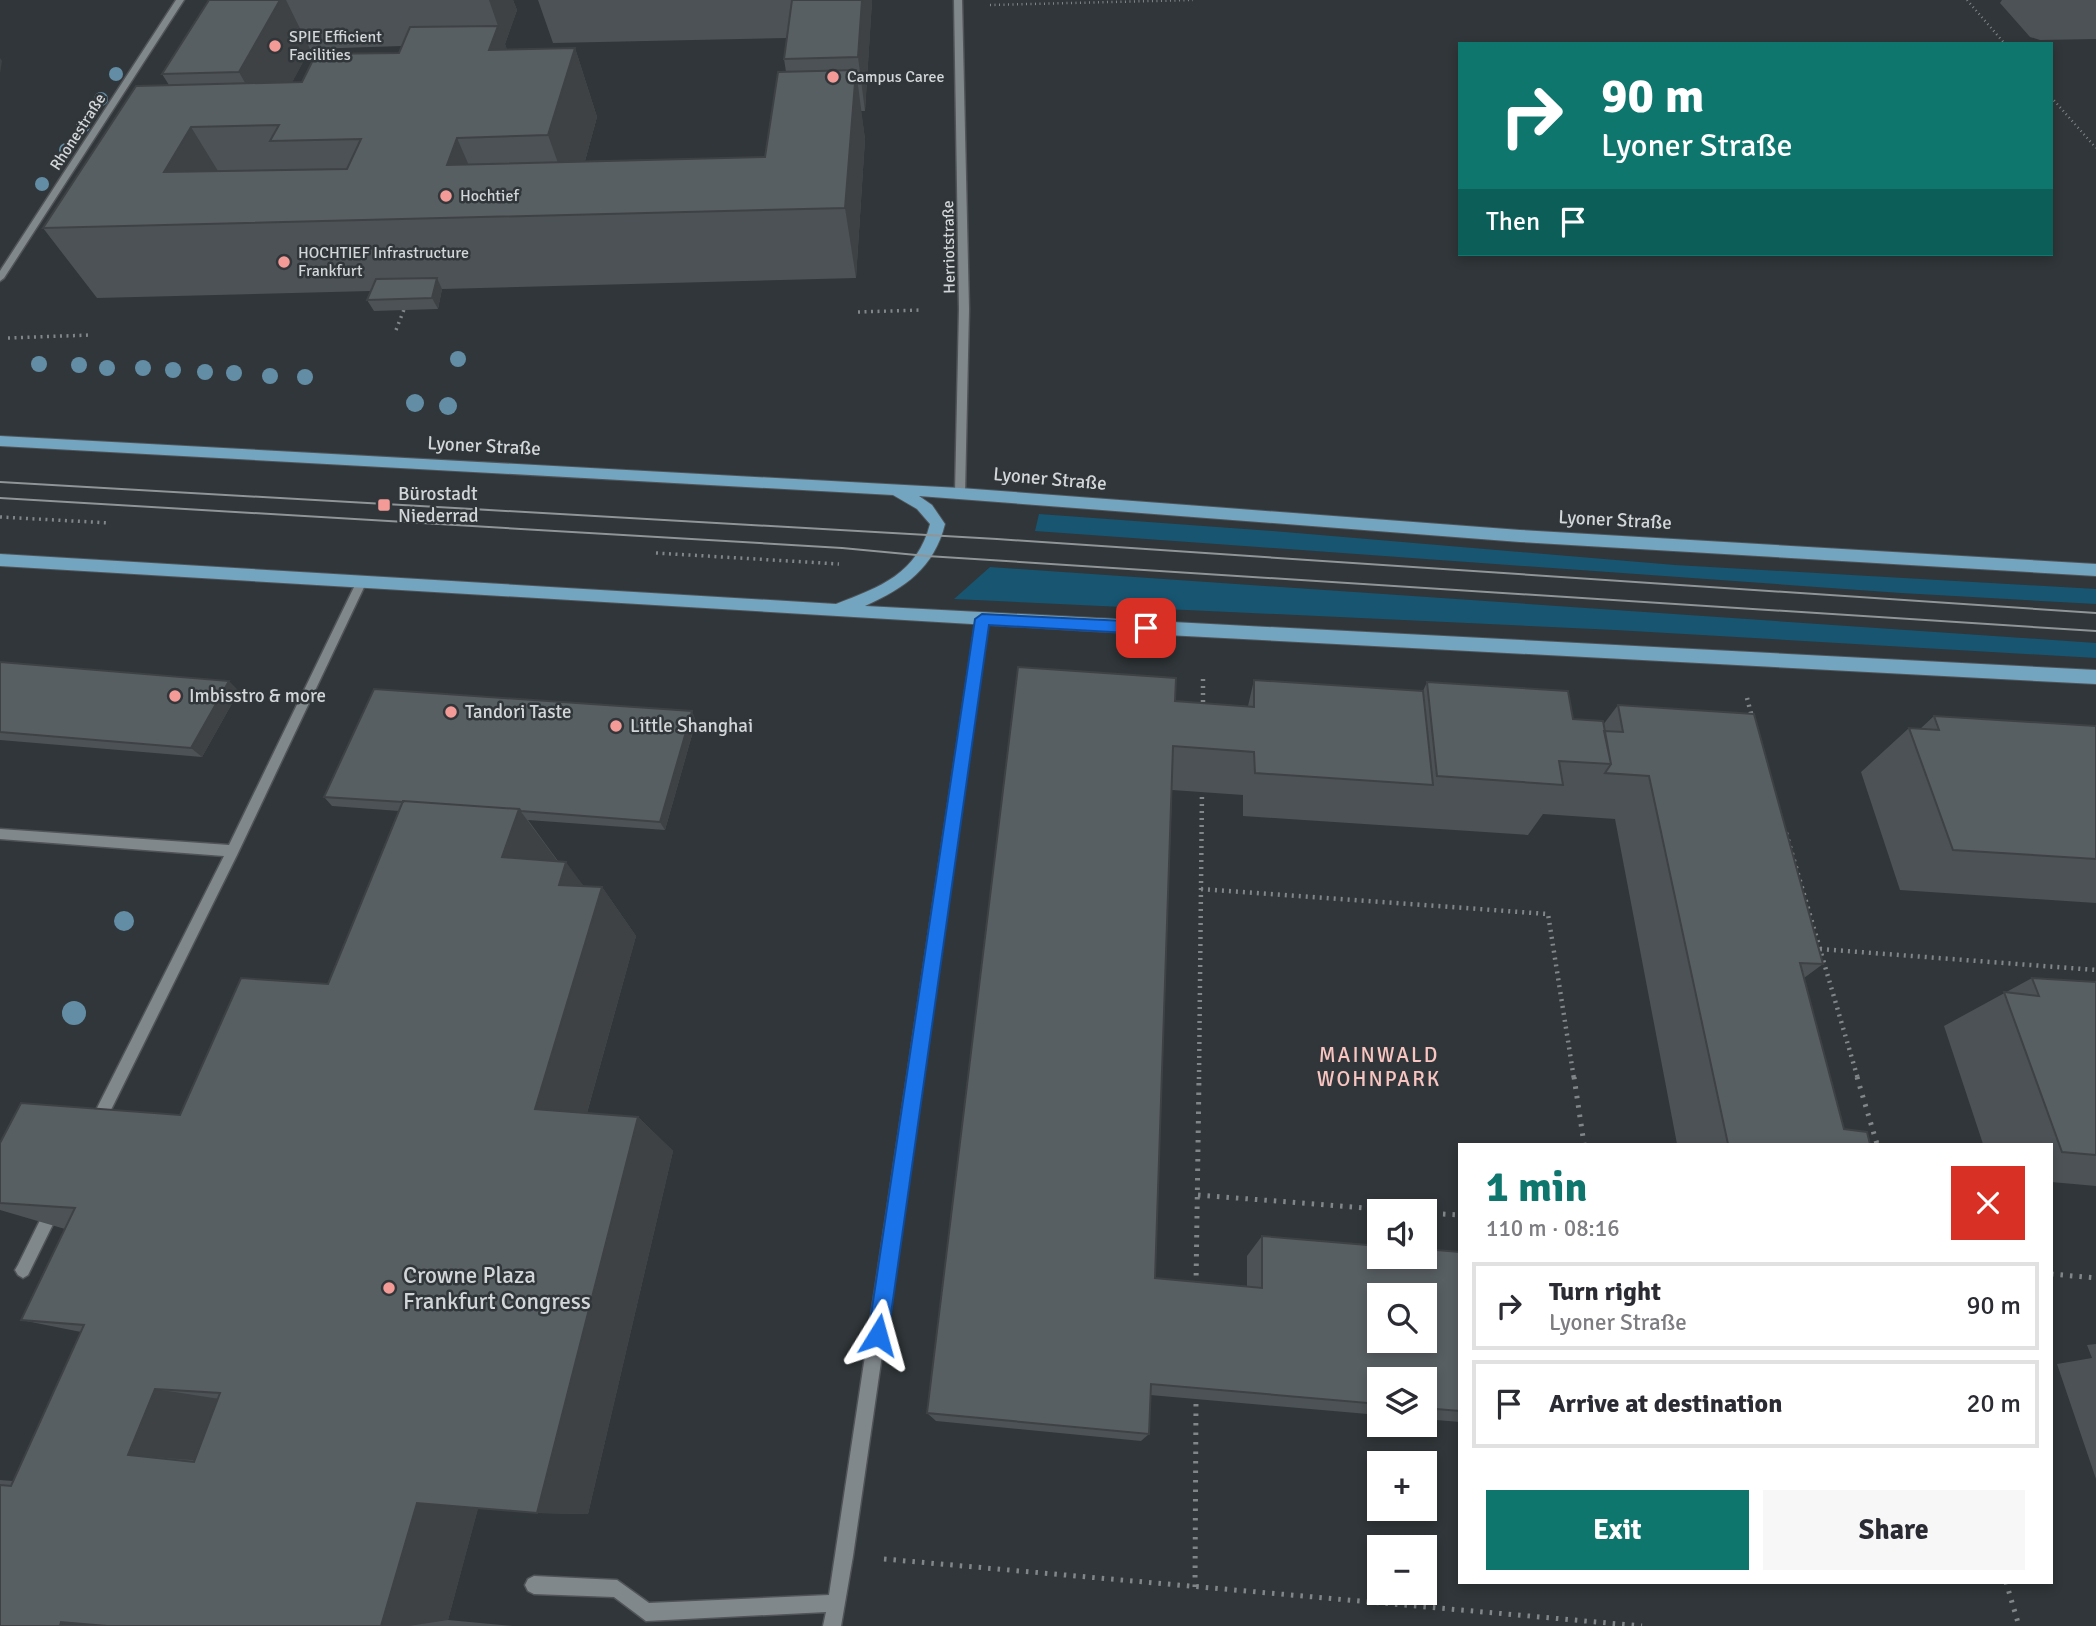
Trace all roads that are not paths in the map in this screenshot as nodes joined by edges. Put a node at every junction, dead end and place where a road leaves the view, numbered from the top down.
1 (180, 0) edge
2 (958, 3) edge
3 (0, 278) edge
4 (0, 440) edge
5 (884, 490) junction
6 (960, 493) junction
7 (0, 560) edge
8 (2096, 570) edge
9 (361, 583) junction
10 (836, 611) junction
11 (982, 619) junction
12 (2096, 677) edge
13 (0, 834) edge
14 (233, 851) junction
15 (91, 1135) edge
16 (60, 1196) edge
17 (23, 1270) edge
18 (534, 1585) edge
19 (837, 1602) junction
20 (832, 1626) edge

1 - 3 street, Rhonestraße
2 - 6 street, Herriotstraße
4 - 5 main road, Lyoner Straße
5 - 6 main road, Lyoner Straße
5 - 10 main road
6 - 8 main road, Lyoner Straße
7 - 9 main road
9 - 10 main road
9 - 14 street
10 - 11 main road
11 - 12 main road
11 - 19 street
13 - 14 street
14 - 15 street
16 - 17 street
18 - 19 street
19 - 20 street

